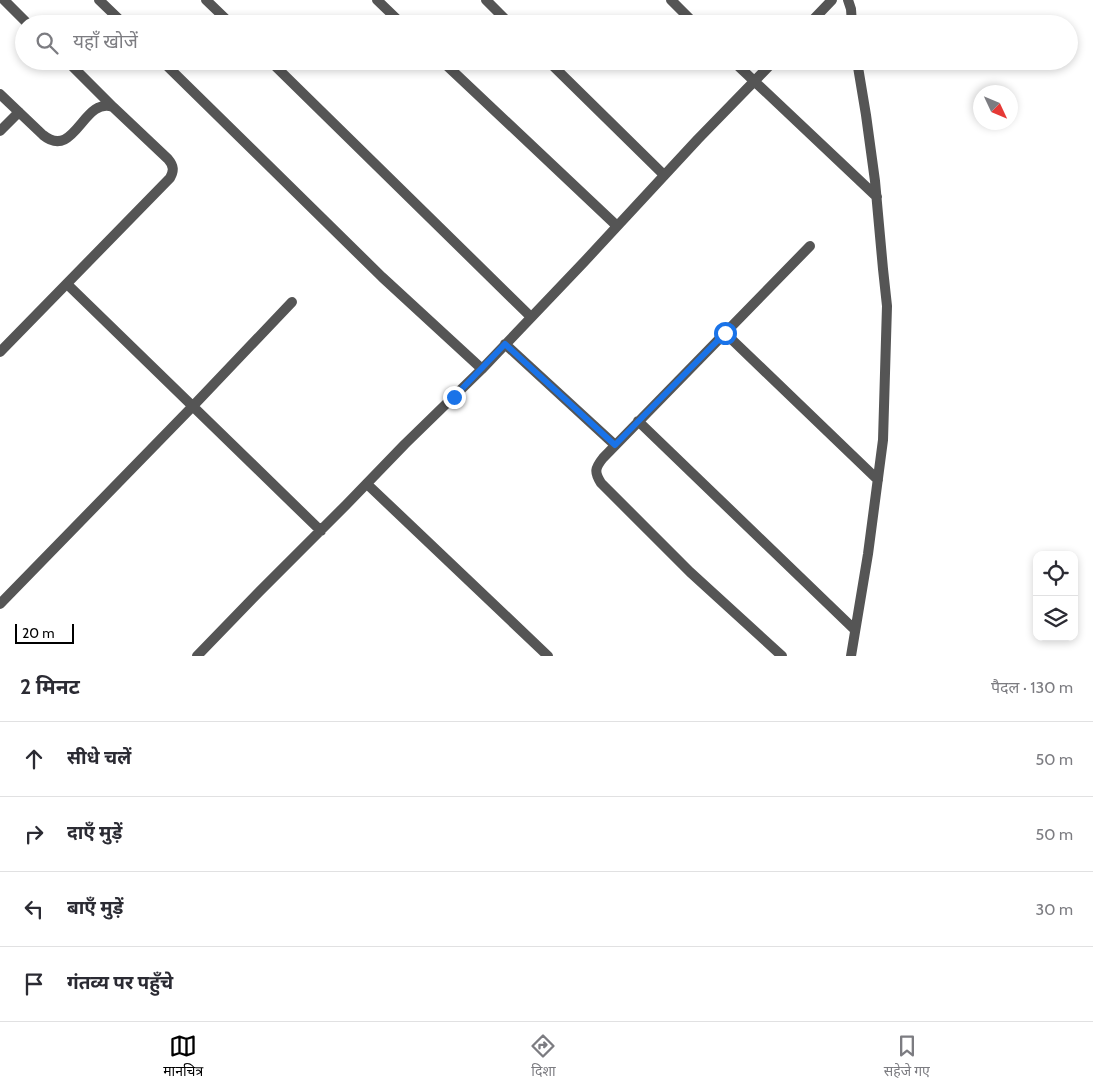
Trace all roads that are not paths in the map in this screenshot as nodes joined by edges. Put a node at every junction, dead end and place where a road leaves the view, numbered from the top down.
1 (4, 0) edge
2 (99, 0) edge
3 (206, 0) edge
4 (377, 0) edge
5 (486, 0) edge
6 (671, 0) edge
7 (832, 0) edge
8 (848, 0) edge
9 (19, 15) edge
10 (115, 15) edge
11 (222, 15) edge
12 (393, 15) edge
13 (501, 15) edge
14 (686, 15) edge
15 (818, 15) edge
16 (851, 15) edge
17 (76, 70) edge
18 (171, 70) edge
19 (279, 70) edge
20 (452, 70) edge
21 (557, 70) edge
22 (742, 70) edge
23 (765, 70) edge
24 (858, 70) edge
25 (754, 82) junction
26 (0, 94) edge
27 (113, 107) junction
28 (19, 112) junction
29 (0, 131) edge
30 (664, 175) junction
31 (877, 198) junction
32 (617, 226) junction
33 (810, 246) dead end
34 (67, 284) junction
35 (292, 302) dead end
36 (531, 317) junction
37 (725, 333) junction
38 (505, 344) junction
39 (0, 352) edge
40 (482, 369) junction
41 (193, 406) junction
42 (638, 421) junction
43 (615, 445) junction
44 (878, 480) junction
45 (367, 484) junction
46 (321, 531) junction
47 (0, 604) edge
48 (855, 630) junction
49 (198, 656) edge
50 (548, 656) edge
51 (782, 656) edge
52 (851, 656) edge

1 - 9 street
2 - 10 street
3 - 11 street
4 - 12 street
5 - 13 street
6 - 14 street
7 - 15 street
8 - 16 street
17 - 27 street
18 - 40 street
19 - 36 street
20 - 32 street
21 - 30 street
22 - 25 street
23 - 25 street
24 - 31 street
25 - 30 street
25 - 31 street
26 - 28 street
27 - 28 street
27 - 34 street
28 - 29 street
30 - 32 street
31 - 44 street
32 - 36 street
33 - 37 street
34 - 39 street
34 - 41 street
35 - 41 street
36 - 38 street
37 - 42 street
37 - 44 street
38 - 40 street
38 - 43 street
40 - 45 street
41 - 46 street
41 - 47 street
42 - 43 street
42 - 48 street
43 - 51 street
44 - 48 street
45 - 46 street
45 - 50 street
46 - 49 street
48 - 52 street

